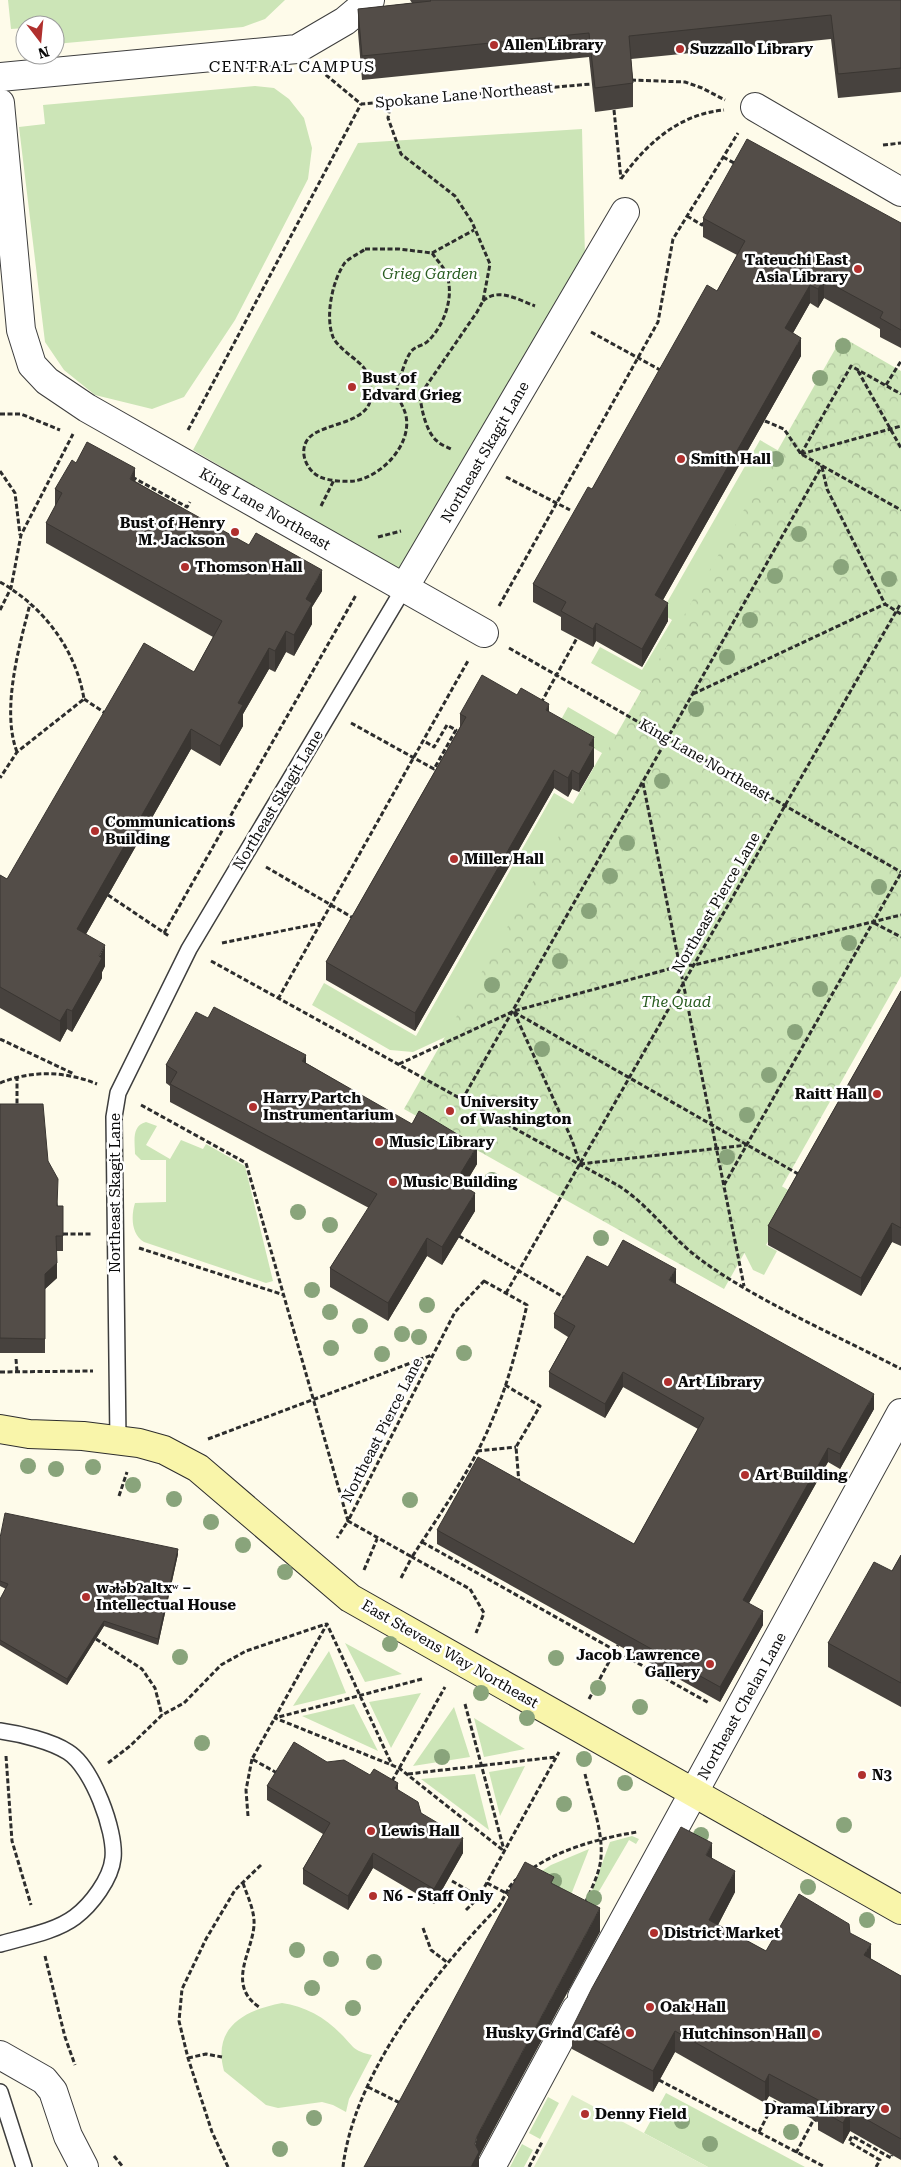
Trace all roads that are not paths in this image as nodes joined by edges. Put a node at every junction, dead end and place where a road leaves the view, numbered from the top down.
1 (370, 0) edge
2 (0, 77) edge
3 (0, 103) edge
4 (755, 107) road end
5 (901, 192) edge
6 (625, 212) dead end
7 (404, 588) junction
8 (484, 633) road end
9 (901, 1413) edge
10 (0, 1428) edge
11 (118, 1441) junction
12 (0, 1731) edge
13 (694, 1794) junction
14 (901, 1910) edge
15 (0, 1944) edge
16 (0, 2055) edge
17 (0, 2092) edge
18 (24, 2167) edge
19 (84, 2167) edge
20 (491, 2167) edge

1 - 2 street
3 - 7 street, King Lane Northeast
4 - 5 street
6 - 7 street, Northeast Skagit Lane
7 - 8 street, King Lane Northeast
7 - 11 lane, Northeast Skagit Lane
9 - 13 street, Northeast Chelan Lane
10 - 11 street, East Stevens Way Northeast
11 - 13 street, East Stevens Way Northeast
12 - 15 lane
13 - 14 street, East Stevens Way Northeast
13 - 20 street, Northeast Chelan Lane
16 - 19 street
17 - 18 lane

